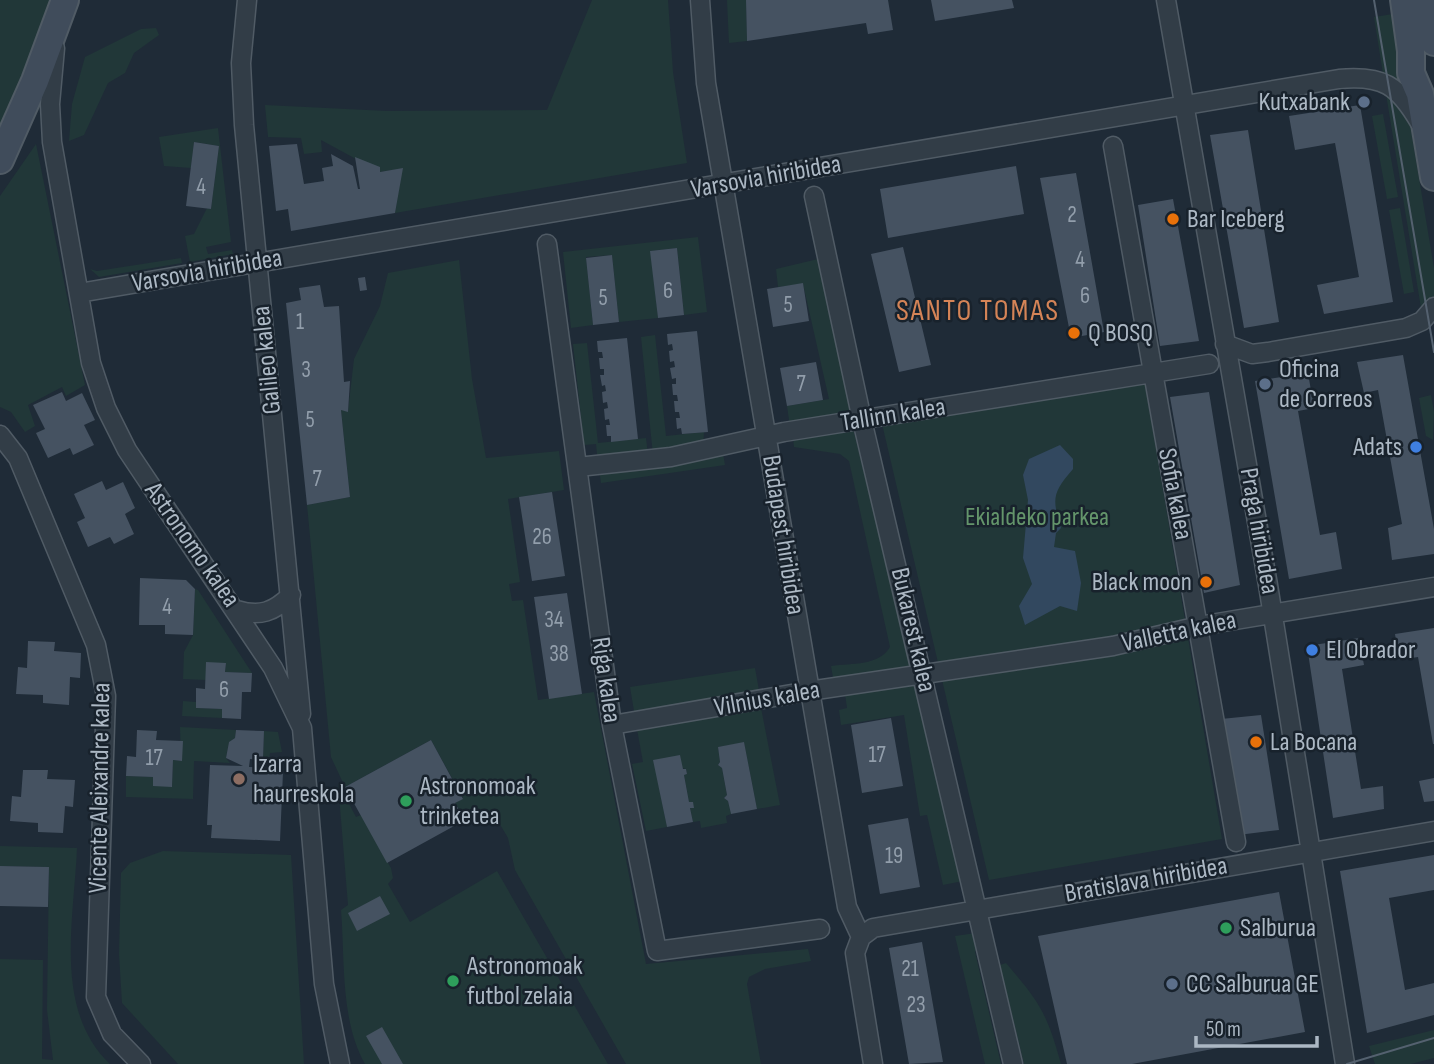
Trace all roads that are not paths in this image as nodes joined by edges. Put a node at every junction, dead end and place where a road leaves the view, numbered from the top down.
1 (247, 0) edge
2 (700, 0) edge
3 (1166, 0) edge
4 (1404, 0) edge
5 (1425, 0) edge
6 (62, 12) edge
7 (1434, 42) edge
8 (1423, 54) edge
9 (1184, 104) junction
10 (1427, 135) junction
11 (1113, 146) dead end
12 (0, 160) edge
13 (1434, 177) edge
14 (723, 185) junction
15 (814, 196) dead end
16 (547, 244) dead end
17 (257, 263) junction
18 (79, 293) junction
19 (1434, 307) edge
20 (1225, 344) junction
21 (1209, 364) dead end
22 (1151, 372) junction
23 (862, 420) junction
24 (0, 435) edge
25 (766, 436) junction
26 (578, 467) junction
27 (1434, 587) edge
28 (291, 595) junction
29 (237, 610) junction
30 (1273, 614) junction
31 (1199, 626) junction
32 (923, 673) junction
33 (809, 691) junction
34 (612, 725) junction
35 (302, 728) junction
36 (1434, 831) edge
37 (1236, 842) dead end
38 (1312, 852) junction
39 (976, 910) junction
40 (820, 929) dead end
41 (861, 937) junction
42 (141, 1064) edge
43 (340, 1064) edge
44 (873, 1064) edge
45 (1013, 1064) edge
46 (1345, 1064) edge

1 - 17 street, Galileo kalea
2 - 14 street, Budapest hiribidea
3 - 9 street, Praga hiribidea
4 - 8 main road
5 - 7 main road
6 - 12 main road, Astronomo kalea
6 - 18 street, Astronomo kalea
8 - 10 main road
9 - 10 street, Varsovia hiribidea
9 - 14 street, Varsovia hiribidea
9 - 20 street, Praga hiribidea
10 - 13 main road
11 - 22 street, Sofia kalea
14 - 17 street, Varsovia hiribidea
14 - 25 street, Budapest hiribidea
15 - 23 street, Bukarest kalea
16 - 26 street, Riga kalea
17 - 18 street, Varsovia hiribidea
17 - 28 street, Galileo kalea
18 - 29 street, Astronomo kalea
19 - 20 street
20 - 30 street, Praga hiribidea
21 - 22 street, Tallinn kalea
22 - 23 street, Tallinn kalea
22 - 31 street, Sofia kalea
23 - 25 street, Tallinn kalea
23 - 32 street, Bukarest kalea
24 - 42 street, Vicente Aleixandre kalea
25 - 26 street, Tallinn kalea
25 - 33 street, Budapest hiribidea
26 - 34 street, Riga kalea
27 - 30 street, Valletta kalea
28 - 29 street
28 - 35 street, Galileo kalea
29 - 35 street, Astronomo kalea
30 - 31 street, Valletta kalea
30 - 38 street, Praga hiribidea
31 - 32 street, Valletta kalea
31 - 37 street, Sofia kalea
32 - 33 street, Vilnius kalea
32 - 39 street, Bukarest kalea
33 - 34 street, Vilnius kalea
33 - 41 street, Budapest hiribidea
34 - 40 street, Riga kalea
35 - 43 street, Astronomo kalea
36 - 38 street, Bratislava hiribidea
38 - 39 street, Bratislava hiribidea
38 - 46 street, Praga hiribidea
39 - 41 street, Bratislava hiribidea
39 - 45 street, Bukarest kalea
41 - 44 street, Budapest hiribidea

